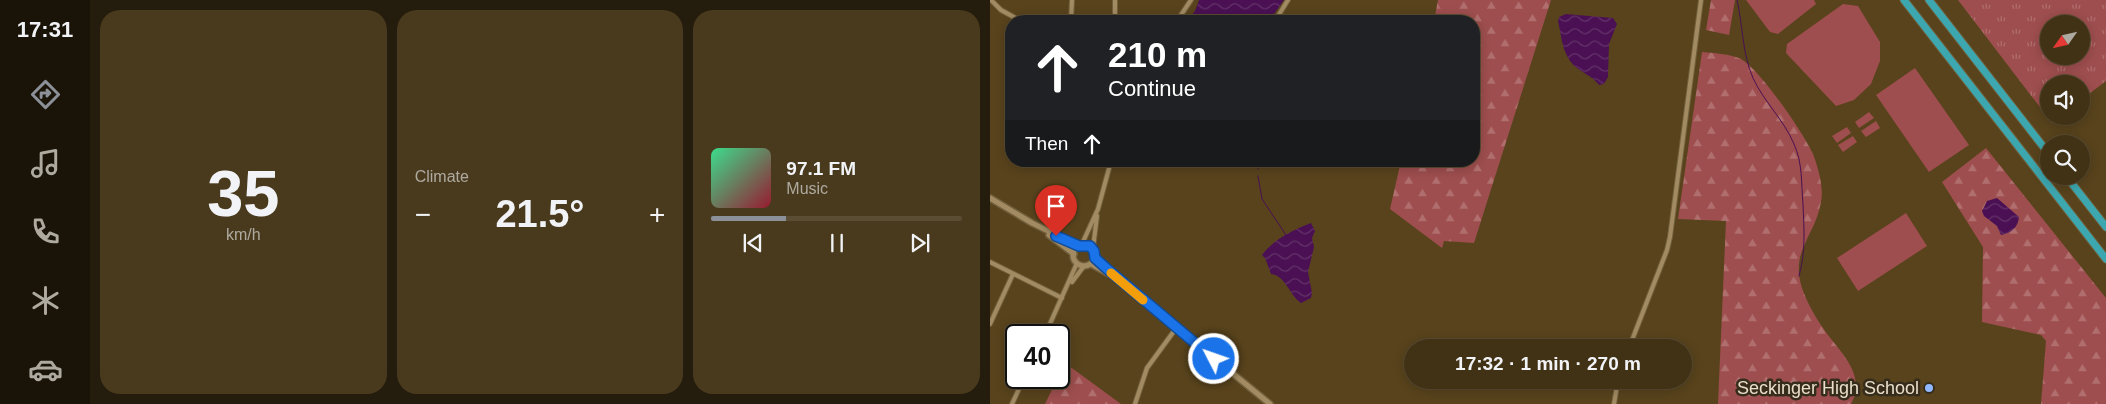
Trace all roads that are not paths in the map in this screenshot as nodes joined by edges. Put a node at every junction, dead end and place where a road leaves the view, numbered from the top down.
1 (991, 0) edge
2 (1072, 0) edge
3 (1115, 0) edge
4 (1191, 0) edge
5 (1288, 0) edge
6 (1701, 0) edge
7 (1904, 0) edge
8 (1929, 0) edge
9 (1010, 15) edge
10 (1071, 15) edge
11 (1115, 15) edge
12 (1181, 15) edge
13 (1279, 15) edge
14 (2040, 142) edge
15 (1109, 167) edge
16 (2073, 185) edge
17 (990, 198) edge
18 (1098, 208) junction
19 (1032, 223) junction
20 (2106, 227) edge
21 (1081, 245) junction
22 (1092, 248) junction
23 (1074, 254) junction
24 (1095, 258) junction
25 (2106, 259) edge
26 (990, 262) edge
27 (1077, 263) junction
28 (1091, 264) junction
29 (1084, 266) junction
30 (1014, 274) junction
31 (1120, 281) junction
32 (1066, 290) junction
33 (1062, 298) junction
34 (990, 324) edge
35 (1050, 324) edge
36 (1177, 327) junction
37 (1632, 339) edge
38 (1019, 389) edge
39 (1616, 389) edge
40 (1012, 404) edge
41 (1134, 404) edge
42 (1270, 404) edge
43 (1614, 404) edge

1 - 9 street
2 - 10 street
3 - 11 street
4 - 12 street
5 - 13 street
6 - 37 street
7 - 25 highway
8 - 14 highway
15 - 18 street
16 - 20 highway
17 - 19 street
18 - 21 street
18 - 22 street
19 - 21 street
19 - 23 street
21 - 22 street
21 - 23 street
22 - 24 street
23 - 27 street
24 - 28 street
24 - 31 street
26 - 30 street
27 - 29 street
27 - 32 street
28 - 29 street
28 - 31 street
29 - 32 street
30 - 33 street
30 - 34 street
31 - 36 street
32 - 33 street
33 - 35 street
36 - 41 street
36 - 42 street
38 - 40 street
39 - 43 street

